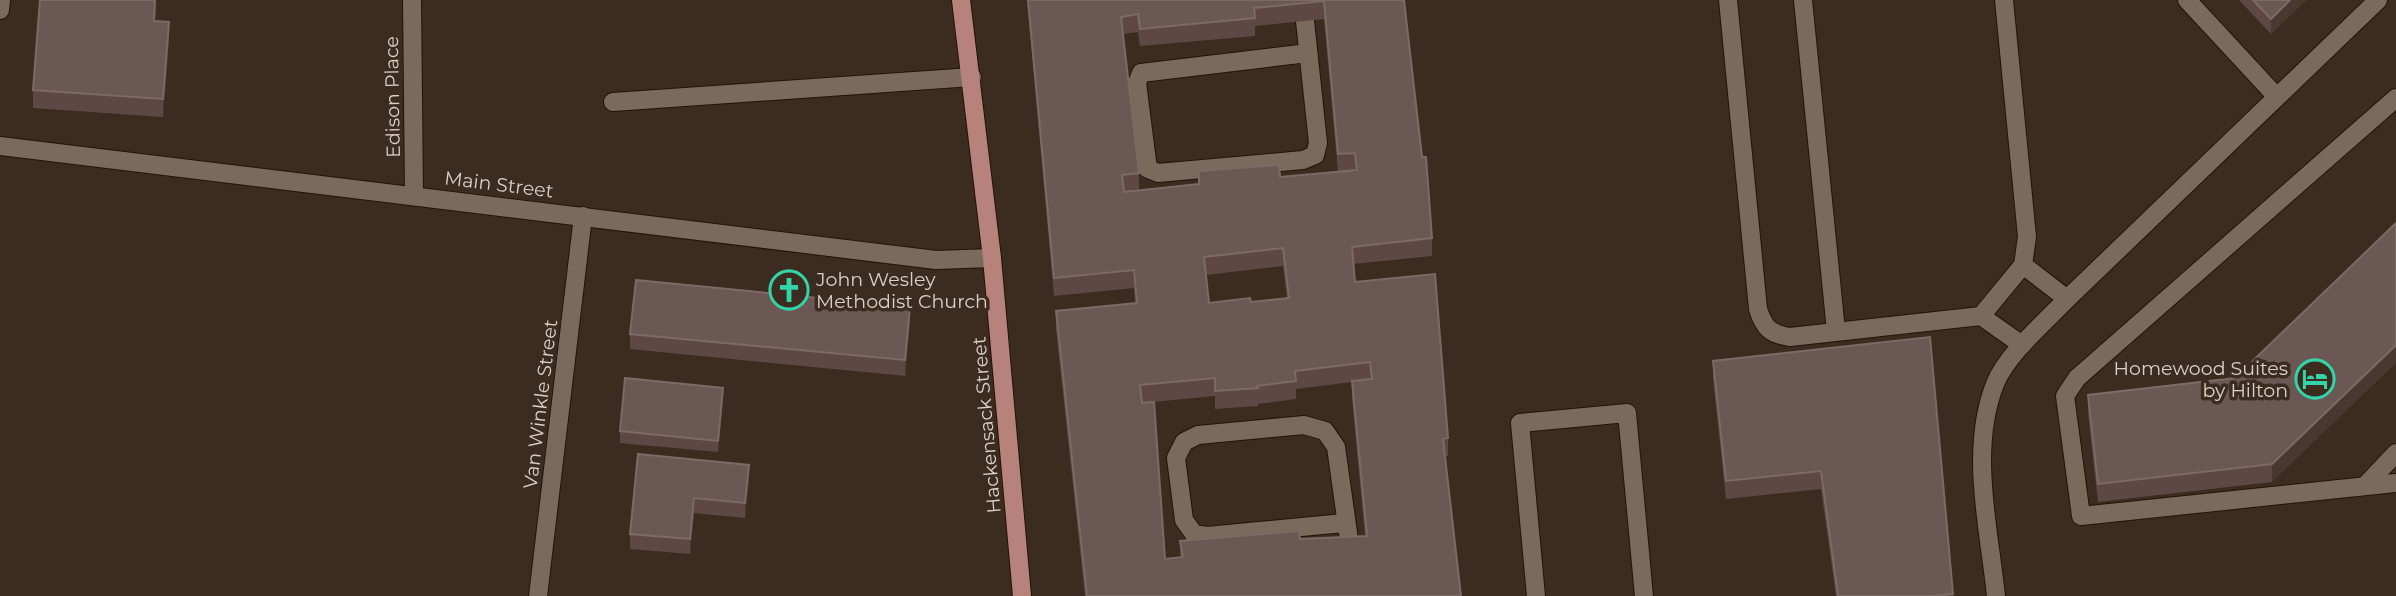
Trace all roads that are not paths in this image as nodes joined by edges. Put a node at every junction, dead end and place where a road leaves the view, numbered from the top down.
1 (1, 0) edge
2 (412, 0) edge
3 (961, 0) edge
4 (1728, 0) edge
5 (1803, 0) edge
6 (2004, 0) edge
7 (2187, 0) edge
8 (2378, 0) edge
9 (0, 10) edge
10 (1305, 21) edge
11 (1308, 53) junction
12 (972, 77) junction
13 (2276, 96) junction
14 (2396, 98) edge
15 (613, 102) dead end
16 (0, 146) edge
17 (414, 194) junction
18 (583, 216) junction
19 (992, 258) junction
20 (2024, 265) junction
21 (2067, 299) junction
22 (1981, 316) junction
23 (1836, 331) junction
24 (2022, 345) junction
25 (2396, 453) edge
26 (2396, 483) edge
27 (2365, 486) junction
28 (1344, 523) junction
29 (1350, 554) edge
30 (538, 596) edge
31 (1022, 596) edge
32 (1536, 596) edge
33 (1644, 596) edge
34 (1996, 596) edge

1 - 9 street
2 - 17 street, Edison Place
3 - 12 main road, Hackensack Street
4 - 23 street
5 - 23 street
6 - 20 street
7 - 13 street
8 - 13 street
10 - 11 street
11 - 11 street
12 - 15 street
12 - 19 main road, Hackensack Street
13 - 21 street
14 - 27 street
16 - 17 street, Main Street
17 - 18 street, Main Street
18 - 19 street, Main Street
18 - 30 street, Van Winkle Street
19 - 31 main road, Hackensack Street
20 - 21 street
20 - 22 street
21 - 24 street
22 - 23 street
22 - 24 street
24 - 34 street
25 - 27 street
26 - 27 street
28 - 28 street
28 - 29 street
32 - 33 street

